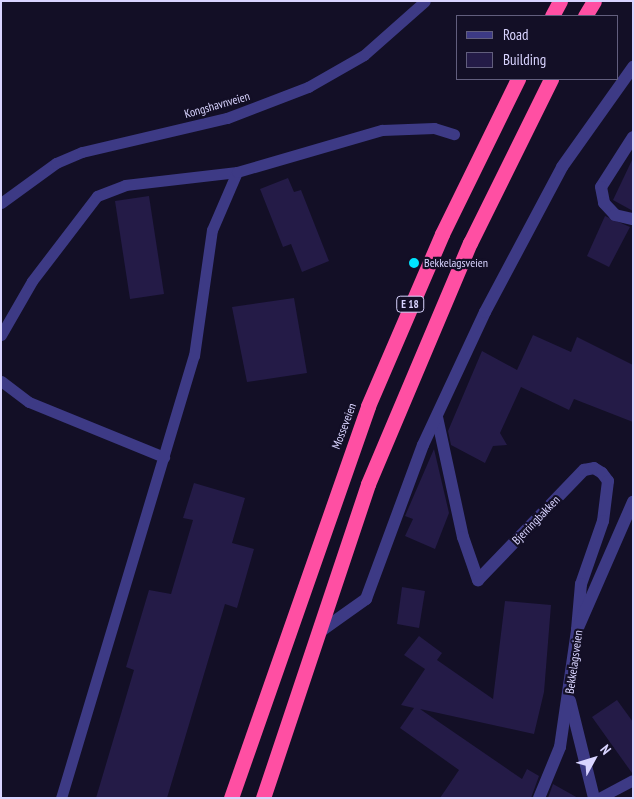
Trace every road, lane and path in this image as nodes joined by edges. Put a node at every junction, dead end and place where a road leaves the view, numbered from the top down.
1 (425, 1) edge
2 (560, 1) edge
3 (594, 1) edge
4 (553, 15) edge
5 (586, 15) edge
6 (633, 68) edge
7 (518, 80) edge
8 (551, 80) edge
9 (454, 134) dead end
10 (633, 137) edge
11 (237, 172) junction
12 (1, 203) edge
13 (633, 219) edge
14 (1, 335) edge
15 (1, 381) edge
16 (437, 417) junction
17 (164, 457) junction
18 (633, 502) edge
19 (577, 630) junction
20 (318, 633) junction
21 (569, 698) junction
22 (633, 780) edge
23 (61, 798) edge
24 (231, 798) edge
25 (263, 798) edge
26 (539, 798) edge
27 (594, 798) edge
28 (599, 798) edge

1 - 12 lane, Kongshavnveien
2 - 4 highway
3 - 5 highway
6 - 16 street
7 - 24 highway, Mosseveien / E 18
8 - 20 highway, E 18
9 - 11 lane
10 - 13 street
11 - 14 lane
11 - 17 lane
15 - 17 lane
16 - 19 street, Bjerringbakken
16 - 20 street
17 - 23 lane
18 - 19 street, Bekkelagsveien
19 - 21 street, Bekkelagsveien
20 - 25 highway, E 18
21 - 26 street, Bekkelagsveien
21 - 27 street
22 - 28 lane

